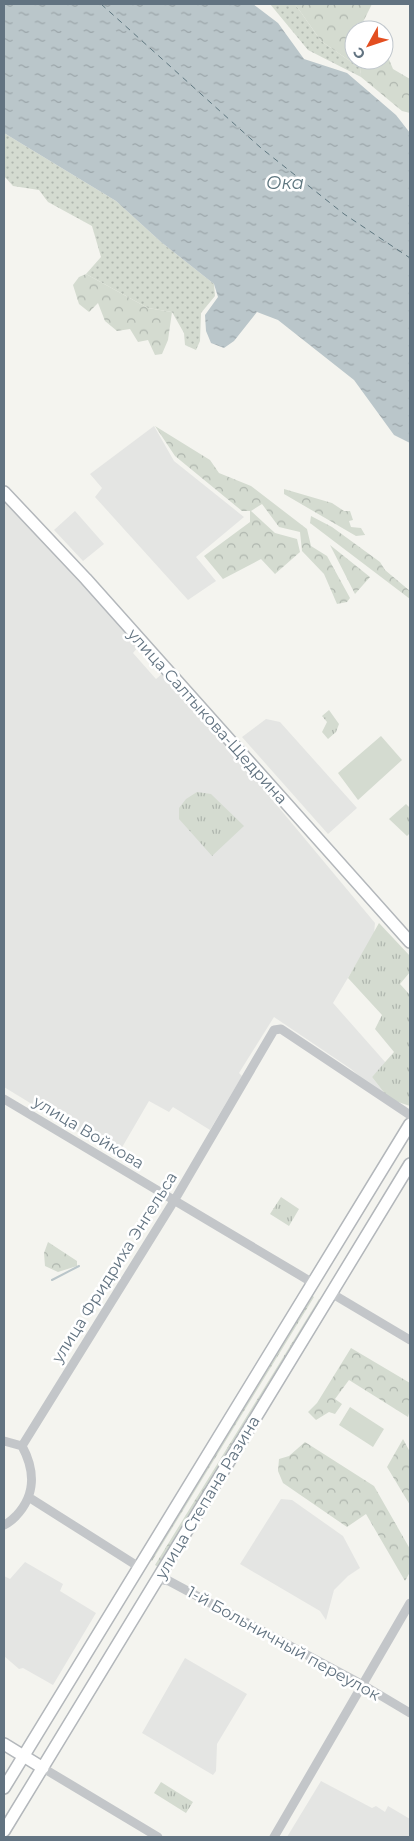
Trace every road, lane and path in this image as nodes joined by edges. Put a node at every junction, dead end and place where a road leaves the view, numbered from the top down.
1 (4, 492) edge
2 (410, 942) edge
3 (4, 1099) edge
4 (410, 1115) edge
5 (410, 1124) edge
6 (410, 1164) edge
7 (174, 1201) junction
8 (313, 1283) junction
9 (331, 1294) junction
10 (410, 1340) edge
11 (4, 1441) edge
12 (22, 1446) junction
13 (30, 1498) junction
14 (4, 1525) edge
15 (139, 1567) junction
16 (158, 1579) junction
17 (410, 1603) edge
18 (363, 1685) junction
19 (410, 1713) edge
20 (4, 1744) edge
21 (23, 1756) junction
22 (43, 1768) junction
23 (4, 1788) edge
24 (4, 1830) edge
25 (158, 1837) edge
26 (274, 1837) edge

1 - 2 main road, улица Салтыкова-Щедрина
3 - 7 street, улица Войкова
4 - 7 street, улица Фридриха Энгельса
5 - 8 main road, улица Степана Разина
6 - 9 main road, улица Степана Разина
7 - 8 street, улица Войкова
7 - 12 street, улица Фридриха Энгельса
8 - 9 main road
8 - 15 main road, улица Степана Разина
9 - 10 street
9 - 16 main road, улица Степана Разина
11 - 12 street
12 - 13 street
13 - 14 street
13 - 15 street, 1-й Больничный переулок
15 - 16 main road, 1-й Больничный переулок
15 - 21 main road, улица Степана Разина
16 - 18 street, 1-й Больничный переулок
16 - 22 main road, улица Степана Разина
17 - 18 street
18 - 19 street, 1-й Больничный переулок
18 - 26 street
20 - 21 main road
21 - 22 main road
21 - 23 main road, улица Степана Разина
22 - 24 main road, улица Степана Разина
22 - 25 street

